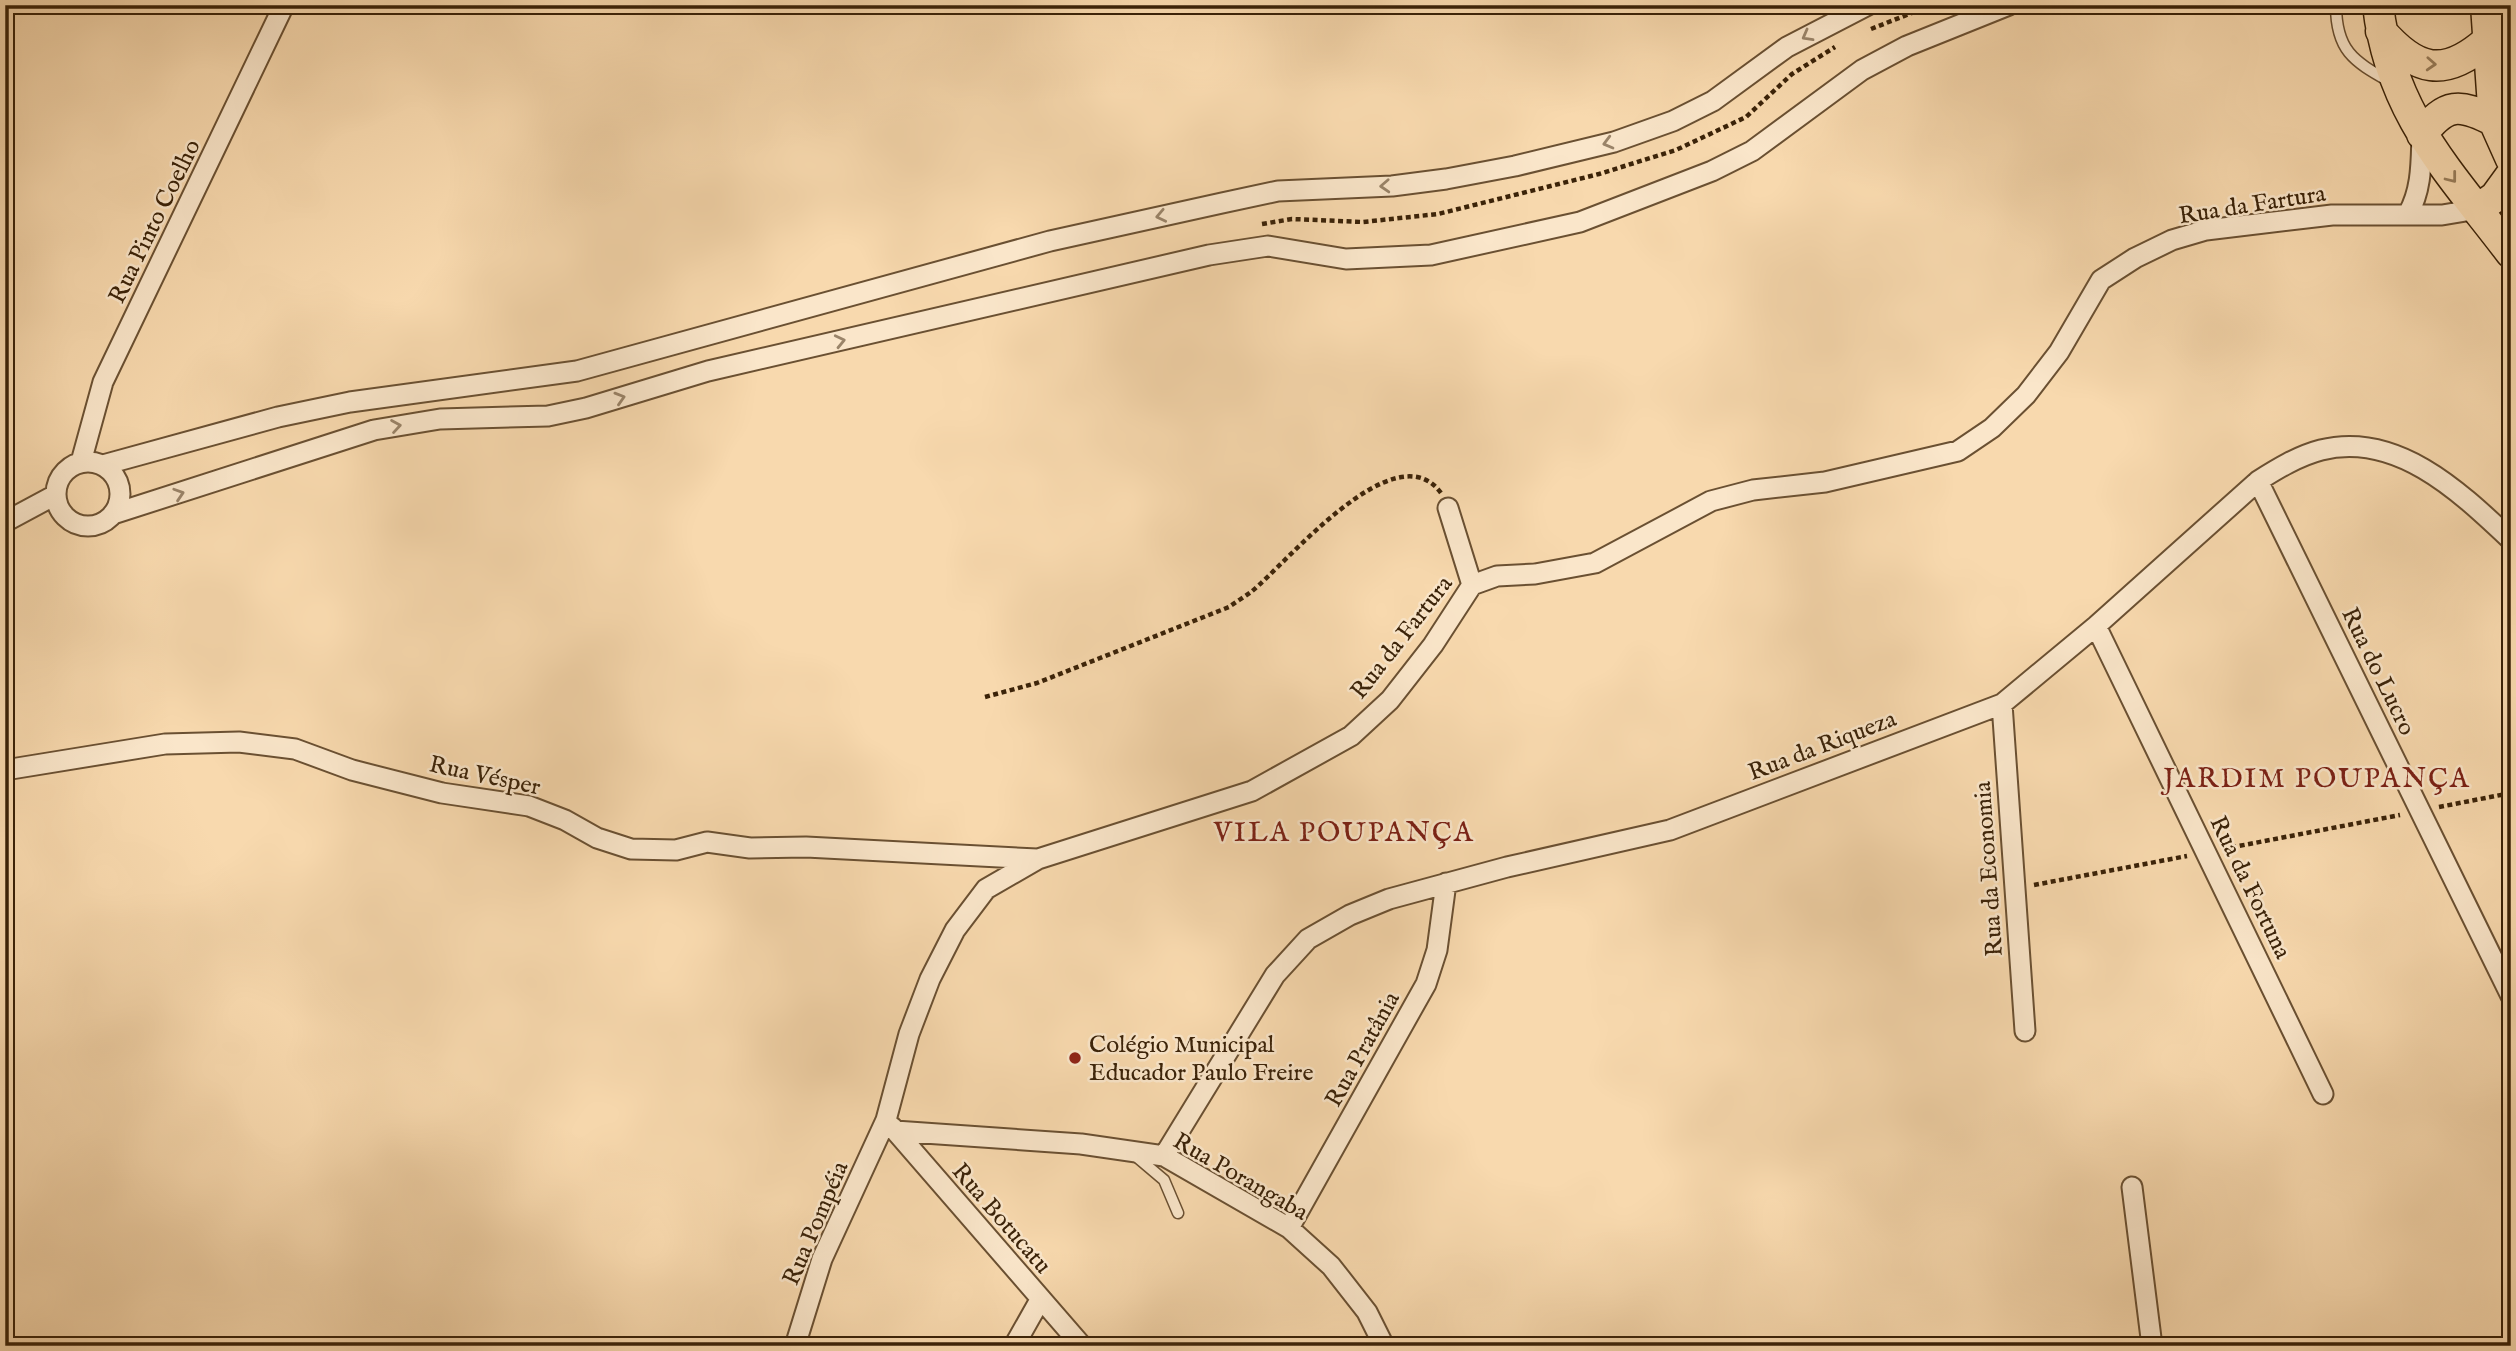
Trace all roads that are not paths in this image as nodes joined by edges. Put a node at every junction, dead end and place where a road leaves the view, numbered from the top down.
1 (284, 5) edge
2 (1868, 5) edge
3 (2009, 5) edge
4 (2336, 5) edge
5 (2486, 5) edge
6 (2380, 18) edge
7 (2487, 41) junction
8 (2395, 84) junction
9 (2494, 121) junction
10 (2422, 134) junction
11 (2511, 159) edge
12 (2511, 175) edge
13 (2478, 209) junction
14 (2408, 214) junction
15 (2511, 253) edge
16 (81, 462) junction
17 (103, 465) junction
18 (2258, 481) junction
19 (55, 495) junction
20 (1448, 508) road end
21 (113, 514) junction
22 (5, 522) edge
23 (2511, 540) edge
24 (1472, 585) junction
25 (2096, 626) junction
26 (2002, 704) junction
27 (5, 771) edge
28 (1038, 859) junction
29 (1446, 883) junction
30 (2511, 996) edge
31 (2025, 1031) dead end
32 (2323, 1094) dead end
33 (891, 1125) junction
34 (1116, 1148) junction
35 (1164, 1156) junction
36 (2132, 1188) dead end
37 (1178, 1213) dead end
38 (1289, 1228) junction
39 (1040, 1300) junction
40 (795, 1346) edge
41 (1014, 1346) edge
42 (1082, 1346) edge
43 (1384, 1346) edge
44 (2152, 1346) edge

1 - 16 street, Rua Pinto Coelho
2 -> 17 street
21 -> 3 street
4 - 8 lane
5 - 7 main road
6 -> 7 main road
6 - 8 main road
7 - 9 main road
8 - 10 main road
9 - 10 main road
9 - 11 main road
10 -> 13 main road
10 - 14 street
12 - 13 main road
13 - 14 street, Rua da Fartura
13 - 15 main road
14 - 24 street, Rua da Fartura
16 - 17 street
16 - 19 street
17 - 21 street
18 - 23 street, Rua da Riqueza
18 - 25 street, Rua da Riqueza
18 - 30 street, Rua do Lucro
19 - 21 street
19 - 22 street
20 - 24 street
24 - 28 street, Rua da Fartura
25 - 26 street, Rua da Riqueza
25 - 32 street, Rua da Fortuna
26 - 29 street, Rua da Riqueza
26 - 31 street, Rua da Economia
27 - 28 street, Rua Vésper
28 - 33 street, Rua da Fartura
29 - 35 street, Rua da Riqueza
29 - 38 street, Rua Pratânia
33 - 34 street, Rua Porangaba
33 - 39 street, Rua Botucatu
33 - 40 street, Rua Pompéia
34 - 35 street, Rua Porangaba
34 - 37 lane
35 - 38 street, Rua Porangaba
36 - 44 street
38 - 43 street, Rua Porangaba
39 - 41 street
39 - 42 street, Rua Botucatu

